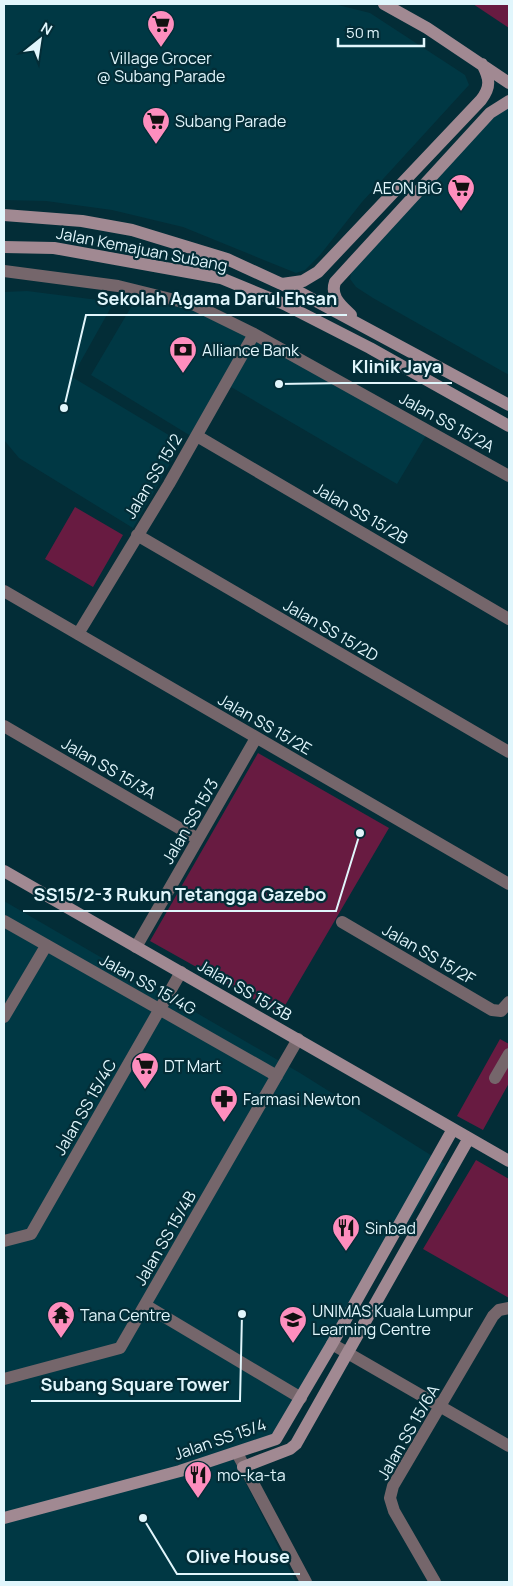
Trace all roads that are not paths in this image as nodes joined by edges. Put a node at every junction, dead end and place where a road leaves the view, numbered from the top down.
1 (384, 4) edge
2 (482, 64) junction
3 (509, 84) edge
4 (509, 101) edge
5 (4, 215) edge
6 (4, 247) edge
7 (4, 271) edge
8 (282, 284) junction
9 (360, 324) junction
10 (254, 334) junction
11 (509, 405) edge
12 (509, 426) edge
13 (197, 436) junction
14 (509, 476) edge
15 (137, 535) junction
16 (4, 591) edge
17 (509, 619) edge
18 (78, 634) junction
19 (4, 726) edge
20 (256, 738) junction
21 (509, 752) edge
22 (198, 839) junction
23 (4, 871) edge
24 (509, 884) edge
25 (4, 921) edge
26 (342, 922) dead end
27 (46, 946) junction
28 (136, 947) junction
29 (181, 972) junction
30 (505, 1007) edge
31 (160, 1009) junction
32 (4, 1017) edge
33 (298, 1039) junction
34 (509, 1054) edge
35 (277, 1076) junction
36 (495, 1078) dead end
37 (453, 1128) junction
38 (469, 1138) junction
39 (509, 1161) edge
40 (4, 1241) edge
41 (145, 1305) junction
42 (509, 1308) edge
43 (330, 1348) junction
44 (347, 1357) junction
45 (4, 1380) edge
46 (301, 1398) junction
47 (440, 1410) junction
48 (509, 1446) edge
49 (237, 1454) junction
50 (243, 1467) junction
51 (4, 1518) edge
52 (306, 1582) edge
53 (435, 1582) edge

1 - 2 street
2 - 3 street
2 - 8 street
4 - 9 street
5 - 8 street, Jalan Kemajuan Subang
6 - 12 street, Jalan Kemajuan Subang
7 - 10 street, Jalan SS 15/2A
8 - 9 street, Jalan Kemajuan Subang
9 - 11 street, Jalan Kemajuan Subang
10 - 13 street, Jalan SS 15/2
10 - 14 street, Jalan SS 15/2A
13 - 15 street, Jalan SS 15/2
13 - 17 street, Jalan SS 15/2B
15 - 18 street, Jalan SS 15/2
15 - 21 street, Jalan SS 15/2D
16 - 18 street, Jalan SS 15/2E
18 - 20 street, Jalan SS 15/2E
19 - 22 street, Jalan SS 15/3A
20 - 22 street, Jalan SS 15/3
20 - 24 street, Jalan SS 15/2E
22 - 28 street, Jalan SS 15/3
23 - 28 street, Jalan SS 15/3B
25 - 27 street, Jalan SS 15/4G
26 - 30 street, Jalan SS 15/2F
27 - 31 street, Jalan SS 15/4G
27 - 32 street
28 - 29 street, Jalan SS 15/3B
29 - 31 street, Jalan SS 15/4C
29 - 33 street, Jalan SS 15/3B
31 - 35 street, Jalan SS 15/4G
31 - 40 street, Jalan SS 15/4C
33 - 35 street, Jalan SS 15/4B
33 - 37 street, Jalan SS 15/3B
34 - 36 street
35 - 41 street, Jalan SS 15/4B
37 - 38 street, Jalan SS 15/3B
37 - 43 street, Jalan SS 15/4
38 - 39 street, Jalan SS 15/3B
38 - 44 street, Jalan SS 15/4
41 - 45 street, Jalan SS 15/4B
41 - 46 street
42 - 47 street, Jalan SS 15/6A
43 - 44 street
43 - 46 street, Jalan SS 15/4
44 - 47 street
44 - 50 street, Jalan SS 15/4
46 - 49 street, Jalan SS 15/4
47 - 48 street
47 - 53 street, Jalan SS 15/6A
49 - 50 street
49 - 51 street, Jalan SS 15/4
50 - 52 street

